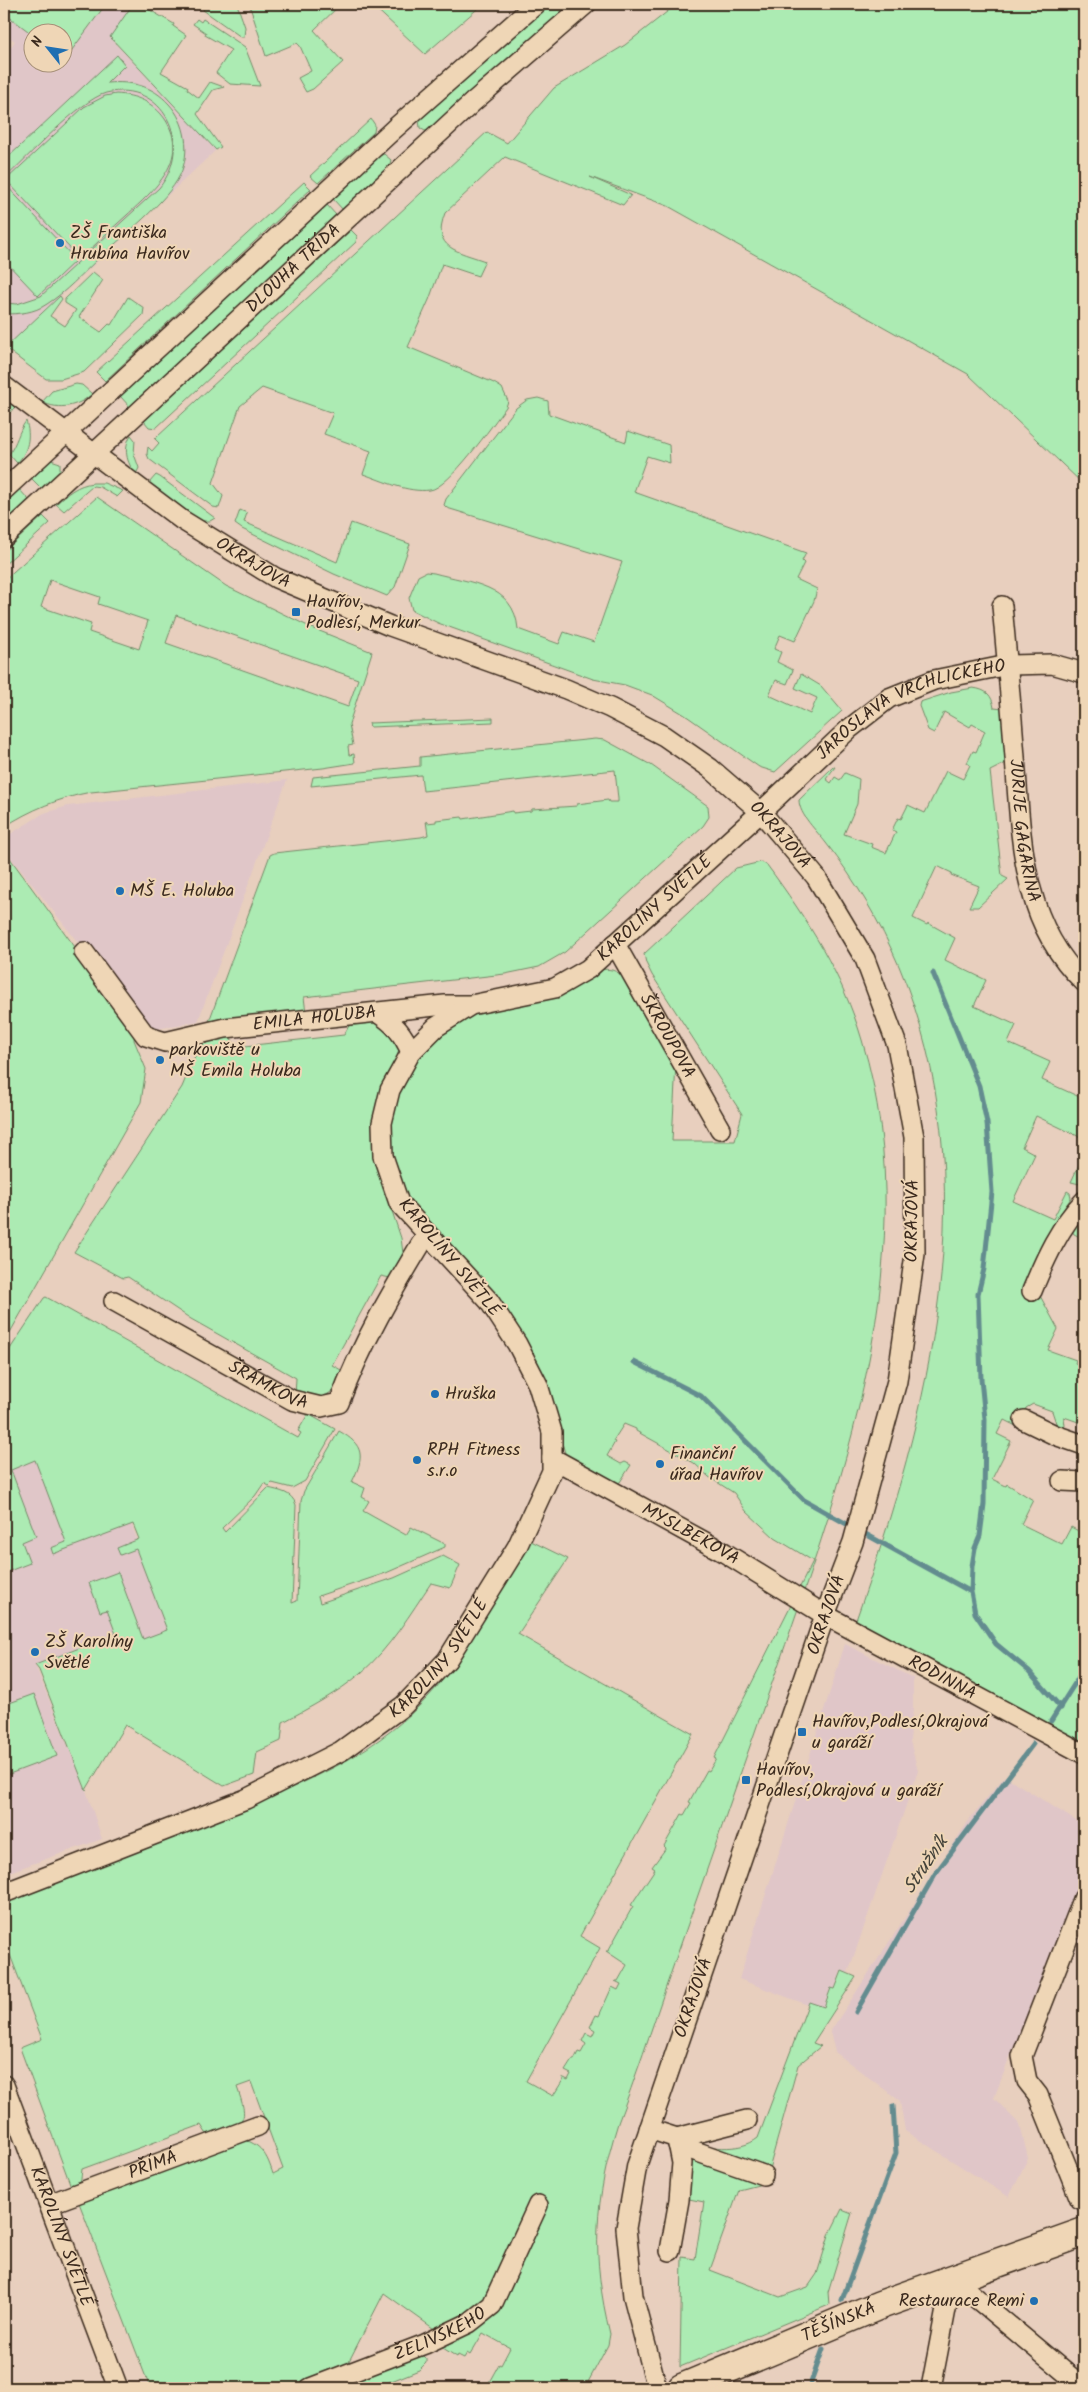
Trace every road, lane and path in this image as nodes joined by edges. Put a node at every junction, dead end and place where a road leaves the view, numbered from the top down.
1 (536, 4) edge
2 (586, 4) edge
3 (4, 386) edge
4 (65, 433) junction
5 (93, 454) junction
6 (4, 490) edge
7 (4, 537) edge
8 (1002, 606) dead end
9 (1008, 665) junction
10 (1084, 673) edge
11 (761, 812) junction
12 (615, 944) junction
13 (84, 952) dead end
14 (1084, 982) edge
15 (471, 1005) junction
16 (378, 1013) junction
17 (411, 1052) junction
18 (720, 1129) dead end
19 (1084, 1201) edge
20 (428, 1234) junction
21 (1032, 1291) dead end
22 (114, 1301) dead end
23 (1024, 1420) dead end
24 (1084, 1445) edge
25 (552, 1458) junction
26 (1062, 1481) dead end
27 (1084, 1482) edge
28 (826, 1614) junction
29 (1084, 1754) edge
30 (4, 1893) edge
31 (1084, 1897) edge
32 (4, 2085) edge
33 (746, 2120) dead end
34 (258, 2126) dead end
35 (649, 2129) junction
36 (677, 2141) junction
37 (764, 2175) dead end
38 (1080, 2200) dead end
39 (48, 2204) junction
40 (538, 2204) dead end
41 (1084, 2232) edge
42 (670, 2250) dead end
43 (952, 2278) junction
44 (118, 2388) edge
45 (310, 2388) edge
46 (657, 2388) edge
47 (682, 2388) edge
48 (931, 2388) edge
49 (1084, 2388) edge

1 - 4 street, DLOUHÁ TŘÍDA
2 - 5 street, DLOUHÁ TŘÍDA
3 - 4 street, OKRAJOVÁ
4 - 5 street, OKRAJOVÁ
4 - 6 street, DLOUHÁ TŘÍDA
5 - 7 street, DLOUHÁ TŘÍDA
5 - 11 street, OKRAJOVÁ
8 - 9 street, JURIJE GAGARINA
9 - 10 street, JAROSLAVA VRCHLICKÉHO
9 - 11 street, JAROSLAVA VRCHLICKÉHO
9 - 14 street, JURIJE GAGARINA
11 - 12 street, KAROLÍNY SVĚTLÉ
11 - 28 street, OKRAJOVÁ
12 - 15 street, KAROLÍNY SVĚTLÉ
12 - 18 street, ŠKROUPOVA
13 - 16 street, EMILA HOLUBA
15 - 16 street, EMILA HOLUBA
15 - 17 street, KAROLÍNY SVĚTLÉ
16 - 17 street
17 - 20 street, KAROLÍNY SVĚTLÉ
19 - 21 street
20 - 22 street, ŠRÁMKOVA
20 - 25 street, KAROLÍNY SVĚTLÉ
23 - 24 street
25 - 28 street, MYSLBEKOVA
25 - 30 street, KAROLÍNY SVĚTLÉ
26 - 27 street
28 - 29 street, RODINNÁ
28 - 35 street, OKRAJOVÁ
31 - 38 street
32 - 39 street, KAROLÍNY SVĚTLÉ
33 - 36 street
34 - 39 street, PŘÍMÁ
35 - 36 street
35 - 46 street, OKRAJOVÁ
36 - 37 street
36 - 42 street
39 - 44 street, KAROLÍNY SVĚTLÉ
40 - 45 street, ŽELIVSKÉHO
41 - 43 main road, TĚŠÍNSKÁ
43 - 47 main road, TĚŠÍNSKÁ
43 - 48 street
43 - 49 street

